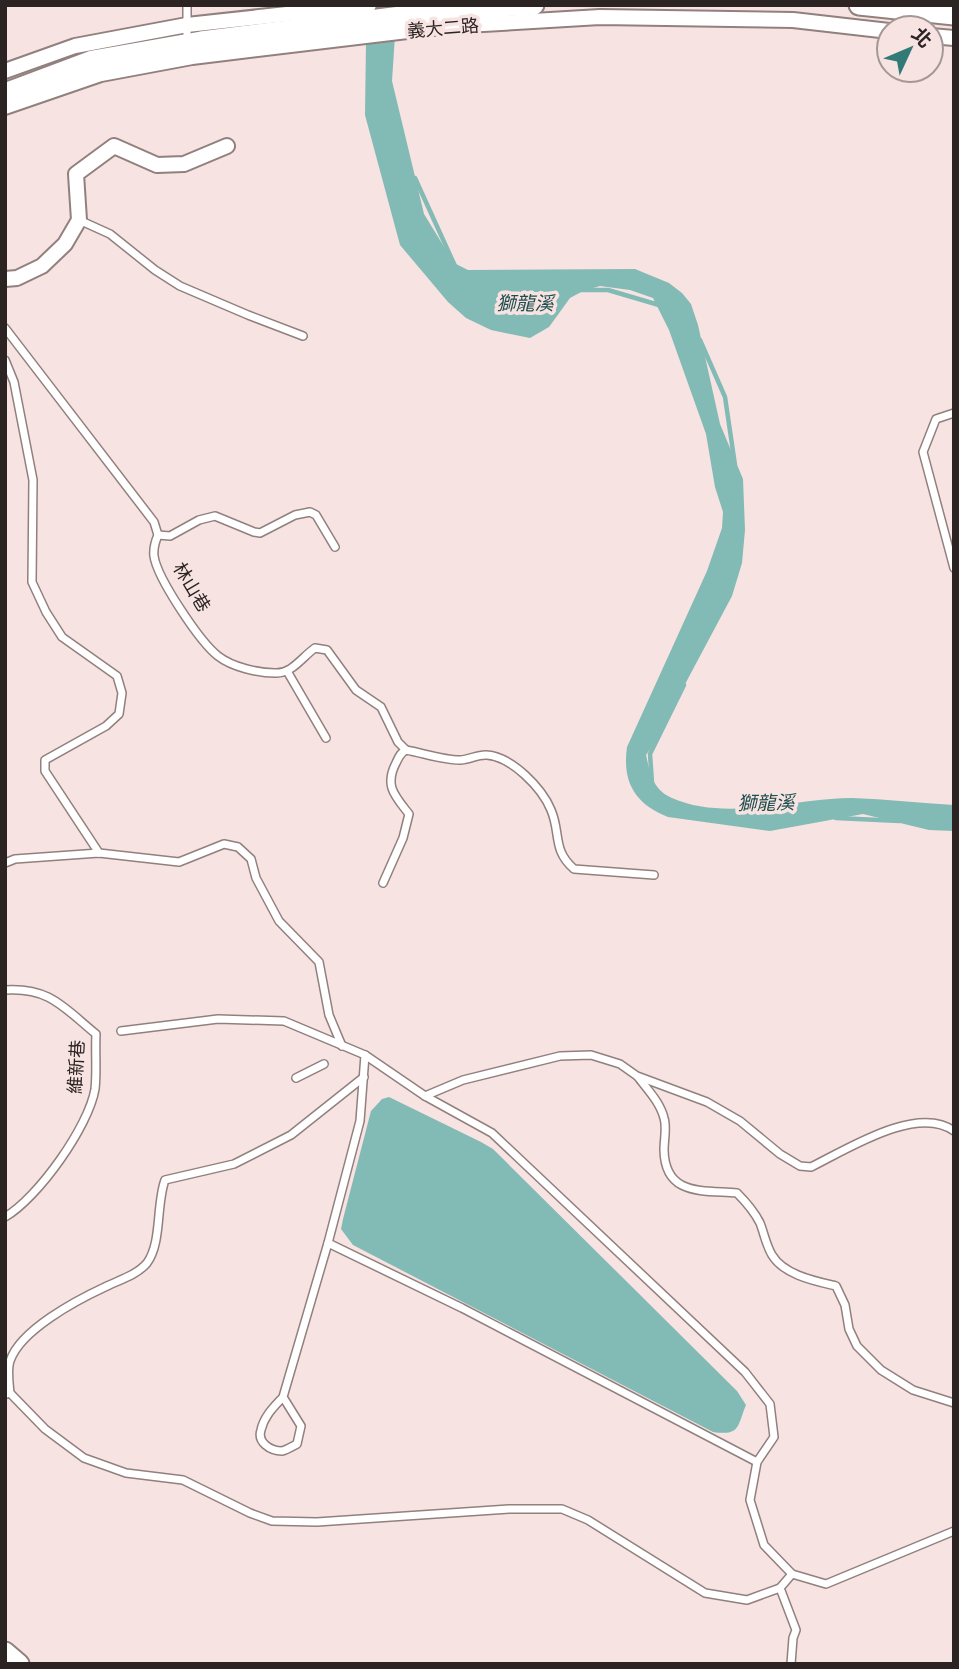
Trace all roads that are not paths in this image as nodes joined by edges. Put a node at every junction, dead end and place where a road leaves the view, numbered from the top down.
1 (187, 5) edge
2 (369, 5) edge
3 (534, 5) edge
4 (859, 5) edge
5 (954, 15) edge
6 (449, 18) junction
7 (875, 29) edge
8 (195, 41) junction
9 (5, 71) edge
10 (5, 93) edge
11 (5, 107) edge
12 (227, 146) dead end
13 (79, 220) junction
14 (5, 279) edge
15 (5, 328) edge
16 (303, 336) dead end
17 (5, 360) edge
18 (954, 413) edge
19 (158, 535) junction
20 (335, 547) dead end
21 (954, 568) edge
22 (287, 671) junction
23 (326, 738) dead end
24 (406, 750) junction
25 (99, 853) junction
26 (5, 863) edge
27 (654, 874) dead end
28 (383, 883) dead end
29 (5, 990) edge
30 (121, 1031) dead end
31 (342, 1046) junction
32 (365, 1055) junction
33 (324, 1064) dead end
34 (637, 1076) junction
35 (364, 1077) junction
36 (296, 1079) dead end
37 (425, 1096) junction
38 (954, 1131) edge
39 (5, 1217) edge
40 (328, 1244) junction
41 (7, 1393) edge
42 (283, 1397) junction
43 (954, 1403) edge
44 (757, 1462) junction
45 (954, 1531) edge
46 (792, 1574) junction
47 (780, 1588) junction
48 (5, 1652) edge
49 (19, 1664) edge
50 (791, 1664) edge

1 - 8 lane
2 - 8 street, 義大二路
3 - 6 street, 義大二路
4 - 5 street
6 - 7 street, 義大二路
6 - 8 street, 義大二路
8 - 9 street, 義大二路
8 - 10 street, 義大二路
8 - 11 street, 義大二路
12 - 13 street
13 - 14 street
13 - 16 lane
15 - 19 lane, 林山巷
17 - 25 lane
18 - 21 lane
19 - 20 lane
19 - 22 lane, 林山巷
22 - 23 lane
22 - 24 lane
24 - 27 lane
24 - 28 lane
25 - 26 lane
25 - 31 lane
29 - 39 lane, 維新巷
30 - 31 lane
31 - 32 lane
32 - 35 lane
32 - 37 lane
33 - 36 lane
34 - 37 lane
34 - 38 lane
34 - 43 lane
35 - 40 lane
35 - 41 lane
37 - 44 lane
40 - 42 lane
40 - 44 lane
41 - 47 lane
42 - 42 lane
44 - 46 lane
45 - 46 lane
46 - 47 lane
47 - 50 lane
48 - 49 street

